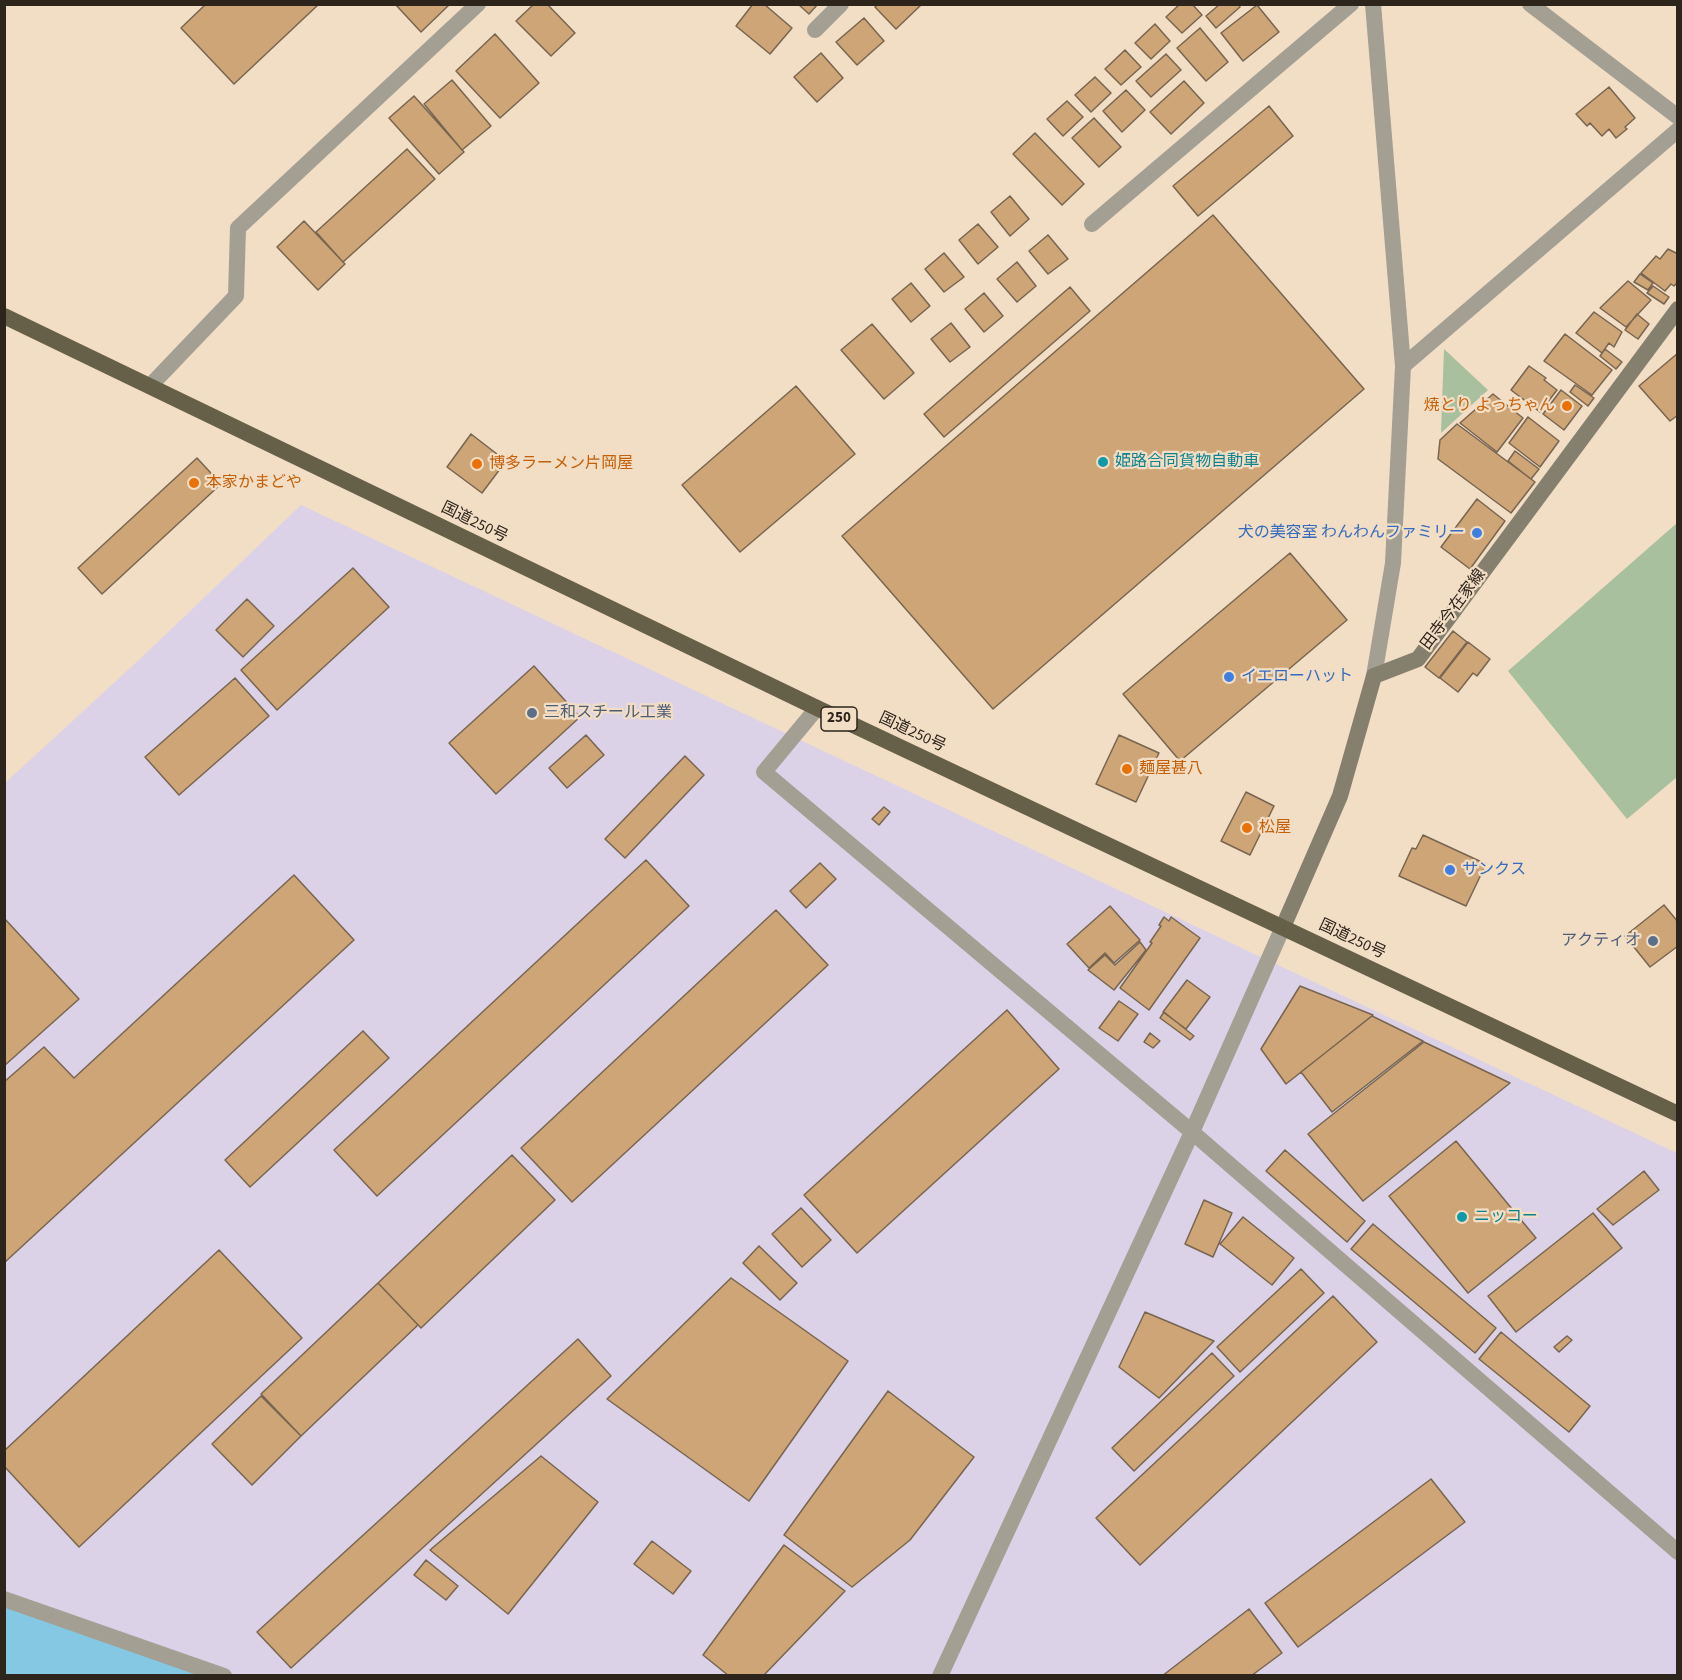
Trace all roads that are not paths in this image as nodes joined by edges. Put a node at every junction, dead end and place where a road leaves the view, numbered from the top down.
1 (478, 4) edge
2 (841, 4) edge
3 (1351, 4) edge
4 (1372, 4) edge
5 (1530, 4) edge
6 (815, 30) dead end
7 (1677, 117) edge
8 (1677, 130) edge
9 (1092, 224) dead end
10 (1677, 309) edge
11 (4, 316) edge
12 (1403, 366) junction
13 (150, 386) junction
14 (1374, 676) junction
15 (817, 708) junction
16 (1283, 927) junction
17 (1677, 1114) edge
18 (1192, 1132) junction
19 (1677, 1552) edge
20 (4, 1599) edge
21 (224, 1676) edge
22 (940, 1676) edge

1 - 13 street
2 - 6 street
3 - 9 street
4 - 12 street
5 - 7 street
8 - 12 street
10 - 14 main road, 田寺今在家線
11 - 13 highway, 国道250号 / 250
12 - 14 street
13 - 15 highway, 国道250号 / 250
14 - 16 main road
15 - 16 highway, 国道250号 / 250
15 - 18 street
16 - 17 highway, 国道250号 / 250
16 - 18 street
18 - 19 street
18 - 22 street
20 - 21 street

